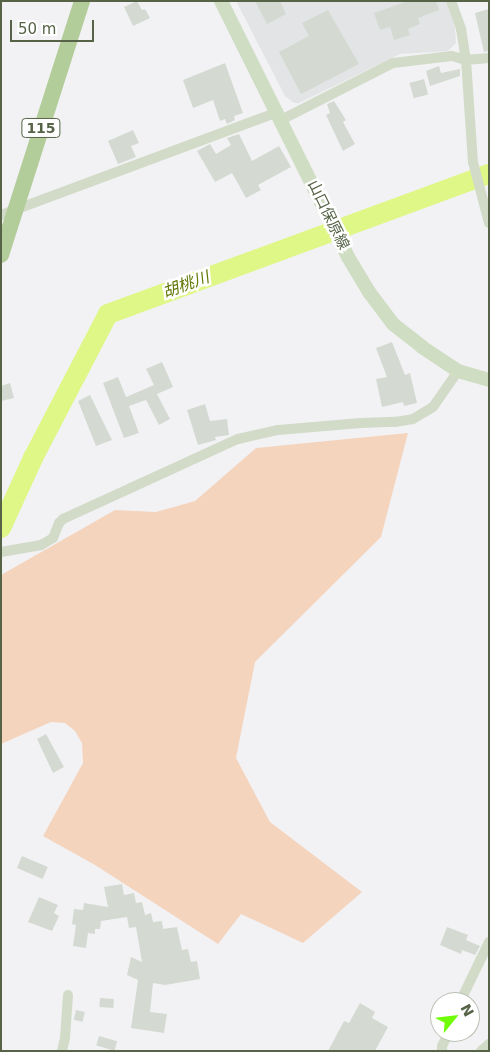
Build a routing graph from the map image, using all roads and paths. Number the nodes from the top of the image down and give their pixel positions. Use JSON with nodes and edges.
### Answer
{"nodes":[{"id":1,"x":82,"y":1,"type":"edge"},
{"id":2,"x":221,"y":1,"type":"edge"},
{"id":3,"x":451,"y":1,"type":"edge"},
{"id":4,"x":489,"y":58,"type":"edge"},
{"id":5,"x":466,"y":60,"type":"junction"},
{"id":6,"x":280,"y":116,"type":"junction"},
{"id":7,"x":8,"y":212,"type":"edge"},
{"id":8,"x":489,"y":223,"type":"edge"},
{"id":9,"x":1,"y":255,"type":"edge"},
{"id":10,"x":458,"y":371,"type":"junction"},
{"id":11,"x":489,"y":380,"type":"edge"},
{"id":12,"x":1,"y":552,"type":"edge"},
{"id":13,"x":489,"y":942,"type":"edge"},
{"id":14,"x":465,"y":992,"type":"edge"},
{"id":15,"x":68,"y":995,"type":"dead end"},
{"id":16,"x":489,"y":1044,"type":"edge"},
{"id":17,"x":62,"y":1051,"type":"edge"},
{"id":18,"x":481,"y":1051,"type":"edge"}],
"edges":[{"from":1,"to":7,"type":"highway","number":"115"},
{"from":2,"to":6,"type":"main road","name":"山口保原線"},
{"from":3,"to":5,"type":"street"},
{"from":4,"to":5,"type":"street"},
{"from":5,"to":6,"type":"street"},
{"from":5,"to":8,"type":"street"},
{"from":6,"to":7,"type":"street"},
{"from":6,"to":10,"type":"main road","name":"山口保原線"},
{"from":7,"to":9,"type":"highway","number":"115"},
{"from":10,"to":11,"type":"main road","name":"山口保原線"},
{"from":10,"to":12,"type":"street"},
{"from":13,"to":14,"type":"street"},
{"from":15,"to":17,"type":"street"},
{"from":16,"to":18,"type":"street"}]}
